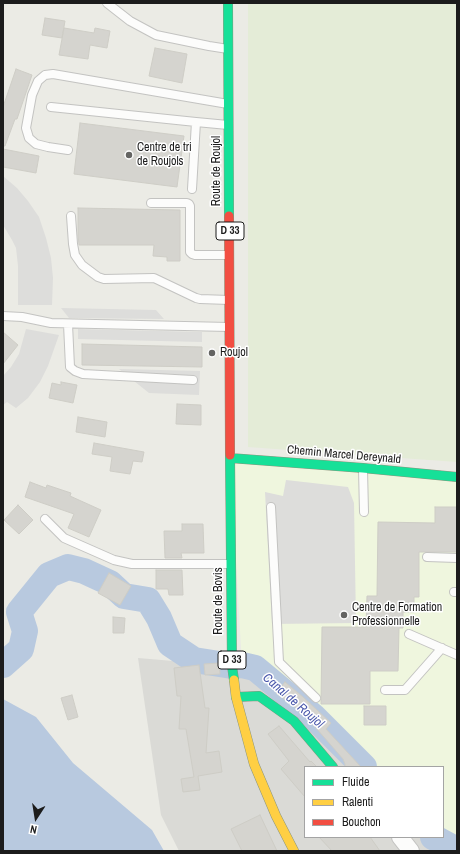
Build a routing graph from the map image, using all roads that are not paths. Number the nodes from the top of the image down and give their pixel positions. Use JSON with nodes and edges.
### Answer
{"nodes":[{"id":1,"x":107,"y":3,"type":"edge"},
{"id":2,"x":228,"y":3,"type":"edge"},
{"id":3,"x":229,"y":50,"type":"junction"},
{"id":4,"x":229,"y":104,"type":"junction"},
{"id":5,"x":51,"y":106,"type":"dead end"},
{"id":6,"x":196,"y":122,"type":"junction"},
{"id":7,"x":229,"y":125,"type":"junction"},
{"id":8,"x":68,"y":150,"type":"dead end"},
{"id":9,"x":192,"y":189,"type":"dead end"},
{"id":10,"x":150,"y":203,"type":"dead end"},
{"id":11,"x":71,"y":216,"type":"dead end"},
{"id":12,"x":230,"y":254,"type":"junction"},
{"id":13,"x":230,"y":300,"type":"junction"},
{"id":14,"x":3,"y":316,"type":"edge"},
{"id":15,"x":68,"y":324,"type":"junction"},
{"id":16,"x":230,"y":327,"type":"junction"},
{"id":17,"x":193,"y":380,"type":"dead end"},
{"id":18,"x":230,"y":458,"type":"junction"},
{"id":19,"x":363,"y":468,"type":"junction"},
{"id":20,"x":457,"y":477,"type":"edge"},
{"id":21,"x":271,"y":507,"type":"dead end"},
{"id":22,"x":364,"y":512,"type":"dead end"},
{"id":23,"x":45,"y":519,"type":"dead end"},
{"id":24,"x":427,"y":557,"type":"dead end"},
{"id":25,"x":457,"y":558,"type":"edge"},
{"id":26,"x":231,"y":564,"type":"junction"},
{"id":27,"x":409,"y":634,"type":"dead end"},
{"id":28,"x":442,"y":648,"type":"junction"},
{"id":29,"x":457,"y":655,"type":"edge"},
{"id":30,"x":385,"y":690,"type":"dead end"},
{"id":31,"x":236,"y":697,"type":"junction"},
{"id":32,"x":316,"y":698,"type":"dead end"},
{"id":33,"x":332,"y":766,"type":"edge"},
{"id":34,"x":401,"y":838,"type":"edge"},
{"id":35,"x":294,"y":851,"type":"edge"},
{"id":36,"x":411,"y":851,"type":"edge"}],
"edges":[{"from":1,"to":3,"type":"lane"},
{"from":2,"to":3,"type":"main road","name":"Route de Roujol","number":"D 33"},
{"from":3,"to":4,"type":"main road","name":"Route de Roujol","number":"D 33"},
{"from":4,"to":7,"type":"main road","name":"Route de Roujol","number":"D 33"},
{"from":4,"to":8,"type":"lane"},
{"from":5,"to":6,"type":"lane"},
{"from":6,"to":7,"type":"lane"},
{"from":6,"to":9,"type":"lane"},
{"from":7,"to":12,"type":"main road","name":"Route de Roujol","number":"D 33"},
{"from":10,"to":12,"type":"lane"},
{"from":11,"to":13,"type":"lane"},
{"from":12,"to":13,"type":"main road","name":"Route de Roujol","number":"D 33"},
{"from":13,"to":16,"type":"main road","name":"Route de Roujol","number":"D 33"},
{"from":14,"to":15,"type":"lane"},
{"from":15,"to":16,"type":"lane"},
{"from":15,"to":17,"type":"lane"},
{"from":16,"to":18,"type":"main road","name":"Route de Roujol","number":"D 33"},
{"from":18,"to":19,"type":"main road","name":"Chemin Marcel Dereynald"},
{"from":18,"to":26,"type":"main road","name":"Route de Bovis","number":"D 33"},
{"from":19,"to":20,"type":"main road","name":"Chemin Marcel Dereynald"},
{"from":19,"to":22,"type":"lane"},
{"from":21,"to":32,"type":"lane"},
{"from":23,"to":26,"type":"lane"},
{"from":24,"to":25,"type":"lane"},
{"from":26,"to":31,"type":"main road","name":"Route de Bovis","number":"D 33"},
{"from":27,"to":28,"type":"lane"},
{"from":28,"to":29,"type":"lane"},
{"from":28,"to":30,"type":"lane"},
{"from":31,"to":33,"type":"main road"},
{"from":31,"to":35,"type":"main road","name":"Route de Bovis","number":"D 33"},
{"from":34,"to":36,"type":"street"}]}
